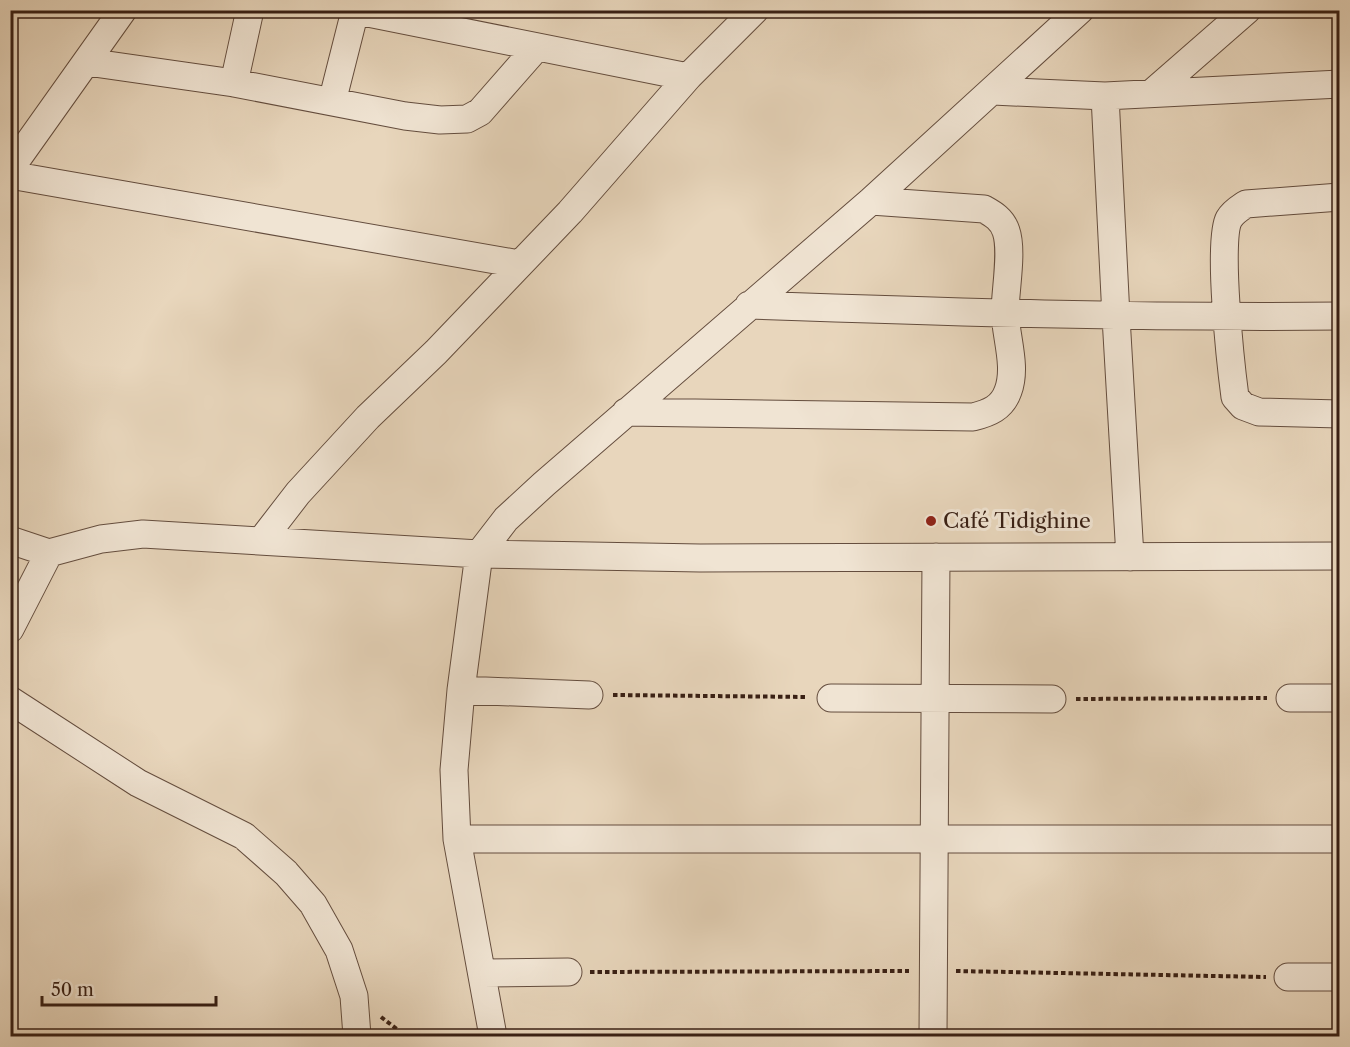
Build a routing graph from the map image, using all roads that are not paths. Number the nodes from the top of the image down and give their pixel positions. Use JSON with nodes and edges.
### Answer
{"nodes":[{"id":1,"x":123,"y":10,"type":"edge"},
{"id":2,"x":250,"y":10,"type":"edge"},
{"id":3,"x":755,"y":10,"type":"edge"},
{"id":4,"x":1080,"y":10,"type":"edge"},
{"id":5,"x":1247,"y":10,"type":"edge"},
{"id":6,"x":354,"y":11,"type":"edge"},
{"id":7,"x":537,"y":47,"type":"junction"},
{"id":8,"x":87,"y":62,"type":"junction"},
{"id":9,"x":688,"y":77,"type":"junction"},
{"id":10,"x":234,"y":83,"type":"junction"},
{"id":11,"x":1340,"y":84,"type":"edge"},
{"id":12,"x":993,"y":91,"type":"junction"},
{"id":13,"x":1152,"y":93,"type":"junction"},
{"id":14,"x":1105,"y":96,"type":"junction"},
{"id":15,"x":332,"y":102,"type":"junction"},
{"id":16,"x":10,"y":169,"type":"edge"},
{"id":17,"x":10,"y":175,"type":"edge"},
{"id":18,"x":1340,"y":197,"type":"edge"},
{"id":19,"x":871,"y":201,"type":"junction"},
{"id":20,"x":519,"y":264,"type":"junction"},
{"id":21,"x":749,"y":305,"type":"junction"},
{"id":22,"x":1005,"y":315,"type":"junction"},
{"id":23,"x":1116,"y":316,"type":"junction"},
{"id":24,"x":1340,"y":316,"type":"edge"},
{"id":25,"x":1228,"y":317,"type":"junction"},
{"id":26,"x":626,"y":412,"type":"junction"},
{"id":27,"x":1340,"y":414,"type":"edge"},
{"id":28,"x":10,"y":540,"type":"edge"},
{"id":29,"x":261,"y":541,"type":"junction"},
{"id":30,"x":49,"y":553,"type":"junction"},
{"id":31,"x":480,"y":554,"type":"junction"},
{"id":32,"x":1340,"y":556,"type":"edge"},
{"id":33,"x":936,"y":557,"type":"junction"},
{"id":34,"x":1130,"y":557,"type":"junction"},
{"id":35,"x":10,"y":629,"type":"edge"},
{"id":36,"x":461,"y":690,"type":"junction"},
{"id":37,"x":589,"y":695,"type":"road end"},
{"id":38,"x":831,"y":698,"type":"road end"},
{"id":39,"x":936,"y":698,"type":"junction"},
{"id":40,"x":1290,"y":698,"type":"road end"},
{"id":41,"x":1340,"y":698,"type":"edge"},
{"id":42,"x":1052,"y":699,"type":"road end"},
{"id":43,"x":10,"y":700,"type":"edge"},
{"id":44,"x":935,"y":837,"type":"junction"},
{"id":45,"x":457,"y":839,"type":"junction"},
{"id":46,"x":1340,"y":839,"type":"edge"},
{"id":47,"x":568,"y":972,"type":"dead end"},
{"id":48,"x":483,"y":973,"type":"junction"},
{"id":49,"x":1288,"y":977,"type":"dead end"},
{"id":50,"x":1340,"y":977,"type":"edge"},
{"id":51,"x":357,"y":1036,"type":"edge"},
{"id":52,"x":493,"y":1036,"type":"edge"},
{"id":53,"x":933,"y":1036,"type":"edge"}],
"edges":[{"from":1,"to":8,"type":"street"},
{"from":2,"to":10,"type":"street"},
{"from":3,"to":9,"type":"street"},
{"from":4,"to":12,"type":"street"},
{"from":5,"to":13,"type":"street"},
{"from":6,"to":7,"type":"street"},
{"from":6,"to":15,"type":"street"},
{"from":7,"to":9,"type":"street"},
{"from":7,"to":15,"type":"street"},
{"from":8,"to":10,"type":"street"},
{"from":8,"to":16,"type":"street"},
{"from":9,"to":20,"type":"street"},
{"from":10,"to":15,"type":"street"},
{"from":11,"to":13,"type":"street"},
{"from":12,"to":14,"type":"street"},
{"from":12,"to":19,"type":"street"},
{"from":13,"to":14,"type":"street"},
{"from":14,"to":23,"type":"street"},
{"from":17,"to":20,"type":"street"},
{"from":18,"to":25,"type":"street"},
{"from":19,"to":21,"type":"street"},
{"from":19,"to":22,"type":"street"},
{"from":20,"to":29,"type":"street"},
{"from":21,"to":22,"type":"street"},
{"from":21,"to":26,"type":"street"},
{"from":22,"to":23,"type":"street"},
{"from":22,"to":26,"type":"street"},
{"from":23,"to":25,"type":"street"},
{"from":23,"to":34,"type":"street"},
{"from":24,"to":25,"type":"street"},
{"from":25,"to":27,"type":"street"},
{"from":26,"to":31,"type":"street"},
{"from":28,"to":30,"type":"street"},
{"from":29,"to":30,"type":"street"},
{"from":29,"to":31,"type":"street"},
{"from":30,"to":35,"type":"street"},
{"from":31,"to":33,"type":"street"},
{"from":31,"to":36,"type":"street"},
{"from":32,"to":34,"type":"street"},
{"from":33,"to":34,"type":"street"},
{"from":33,"to":39,"type":"street"},
{"from":36,"to":37,"type":"street"},
{"from":36,"to":45,"type":"street"},
{"from":38,"to":39,"type":"street"},
{"from":39,"to":42,"type":"street"},
{"from":39,"to":44,"type":"street"},
{"from":40,"to":41,"type":"street"},
{"from":43,"to":51,"type":"street"},
{"from":44,"to":45,"type":"street"},
{"from":44,"to":46,"type":"street"},
{"from":44,"to":53,"type":"street"},
{"from":45,"to":48,"type":"street"},
{"from":47,"to":48,"type":"street"},
{"from":48,"to":52,"type":"street"},
{"from":49,"to":50,"type":"street"}]}
